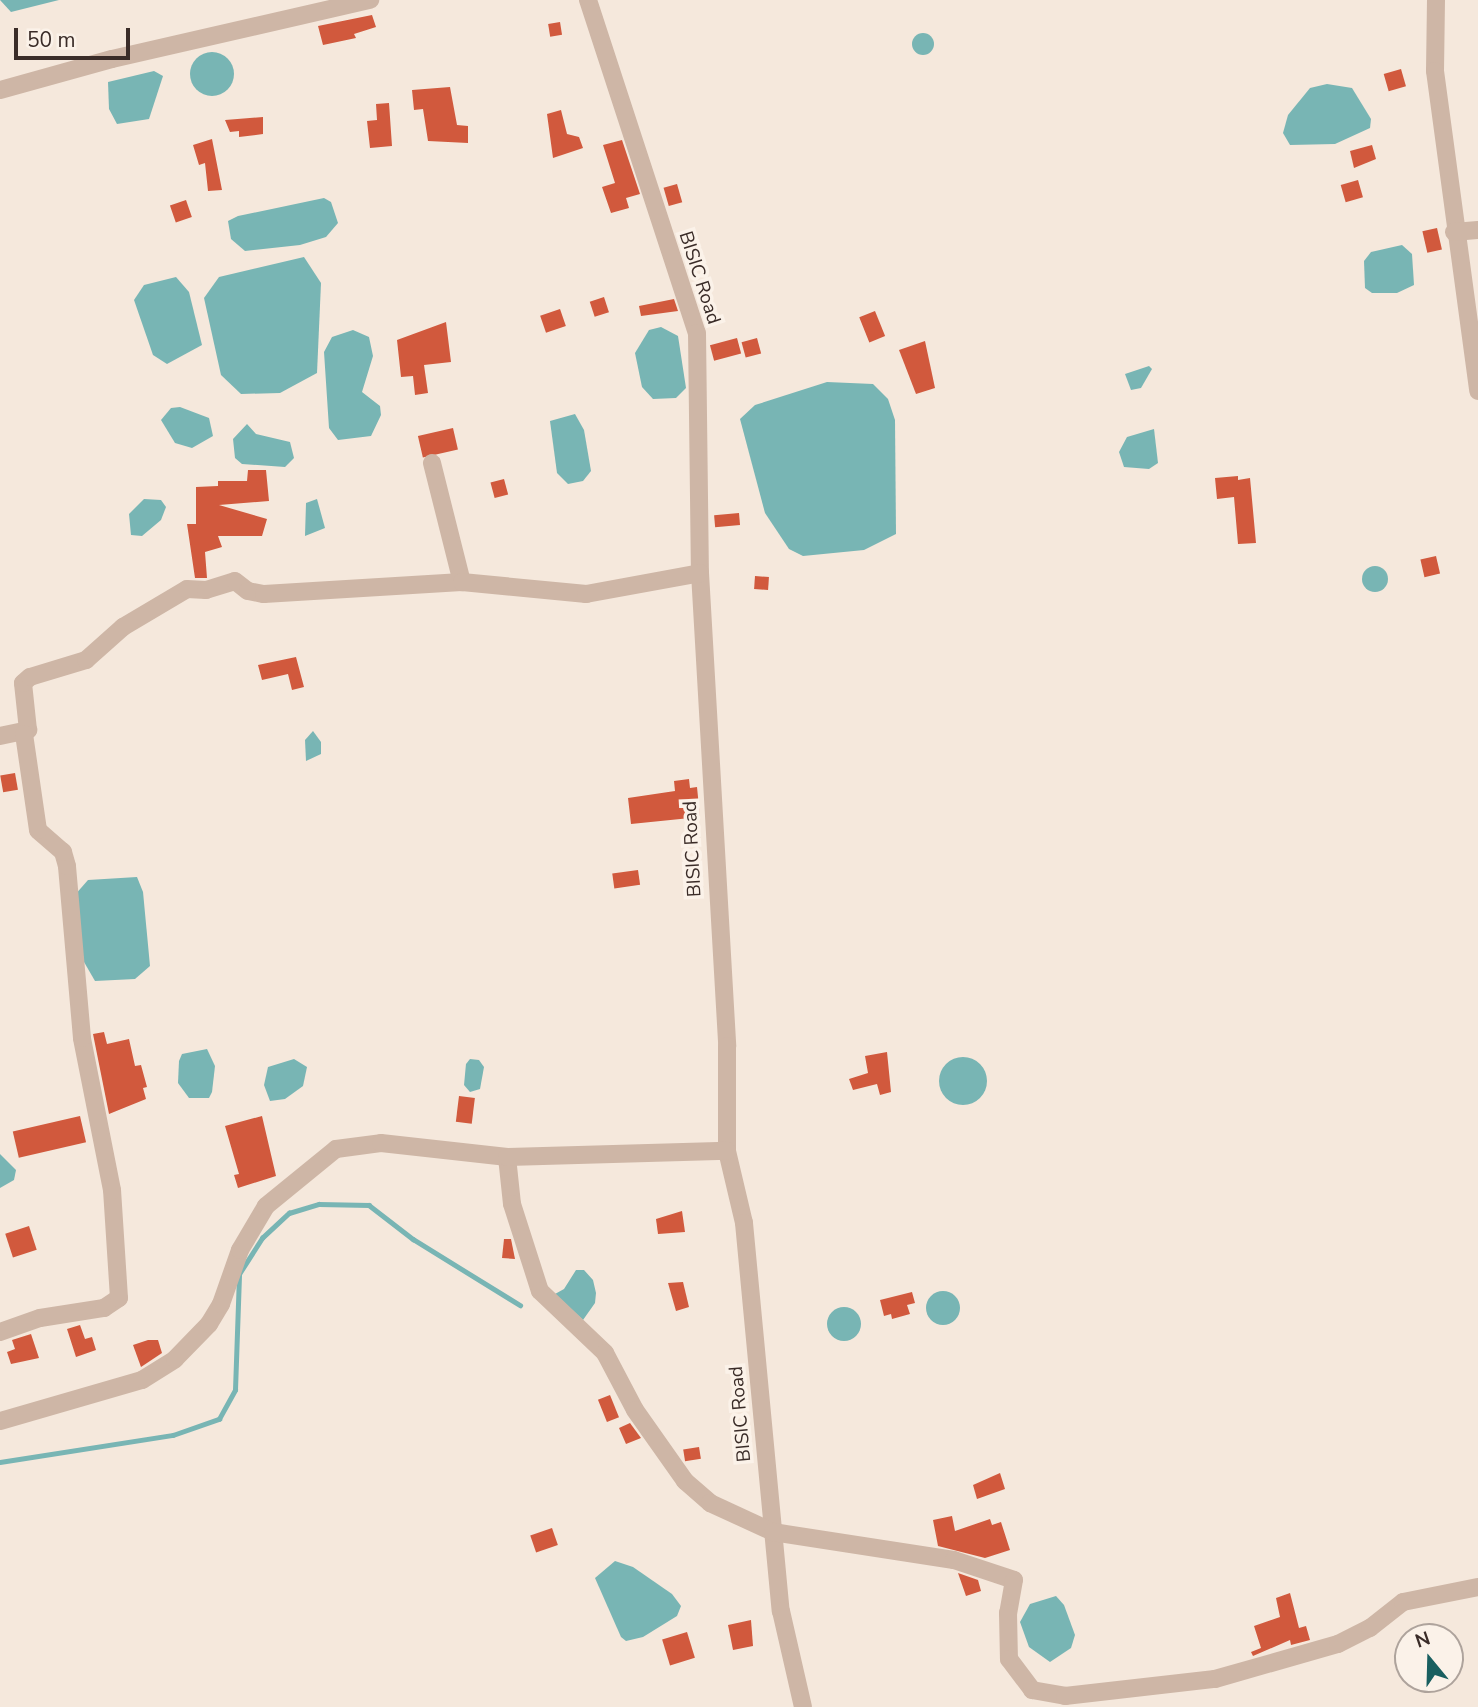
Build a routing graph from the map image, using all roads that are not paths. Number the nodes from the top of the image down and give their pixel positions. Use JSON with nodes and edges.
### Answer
{"nodes":[{"id":1,"x":370,"y":0,"type":"edge"},
{"id":2,"x":588,"y":0,"type":"edge"},
{"id":3,"x":1436,"y":0,"type":"edge"},
{"id":4,"x":0,"y":90,"type":"edge"},
{"id":5,"x":1478,"y":230,"type":"edge"},
{"id":6,"x":1454,"y":232,"type":"junction"},
{"id":7,"x":1478,"y":391,"type":"edge"},
{"id":8,"x":432,"y":463,"type":"dead end"},
{"id":9,"x":699,"y":573,"type":"junction"},
{"id":10,"x":462,"y":582,"type":"junction"},
{"id":11,"x":24,"y":734,"type":"junction"},
{"id":12,"x":0,"y":736,"type":"edge"},
{"id":13,"x":727,"y":1151,"type":"junction"},
{"id":14,"x":507,"y":1157,"type":"junction"},
{"id":15,"x":0,"y":1332,"type":"edge"},
{"id":16,"x":0,"y":1421,"type":"edge"},
{"id":17,"x":773,"y":1532,"type":"junction"},
{"id":18,"x":1478,"y":1587,"type":"edge"},
{"id":19,"x":803,"y":1707,"type":"edge"}],
"edges":[{"from":1,"to":4,"type":"street"},
{"from":2,"to":9,"type":"street","name":"BISIC Road"},
{"from":3,"to":6,"type":"street"},
{"from":5,"to":6,"type":"street"},
{"from":6,"to":7,"type":"street"},
{"from":8,"to":10,"type":"street"},
{"from":9,"to":10,"type":"street"},
{"from":9,"to":13,"type":"street","name":"BISIC Road"},
{"from":10,"to":11,"type":"street"},
{"from":11,"to":12,"type":"street"},
{"from":11,"to":15,"type":"street"},
{"from":13,"to":14,"type":"street"},
{"from":13,"to":17,"type":"street","name":"BISIC Road"},
{"from":14,"to":16,"type":"street"},
{"from":14,"to":17,"type":"street"},
{"from":17,"to":18,"type":"street"},
{"from":17,"to":19,"type":"street","name":"BISIC Road"}]}
